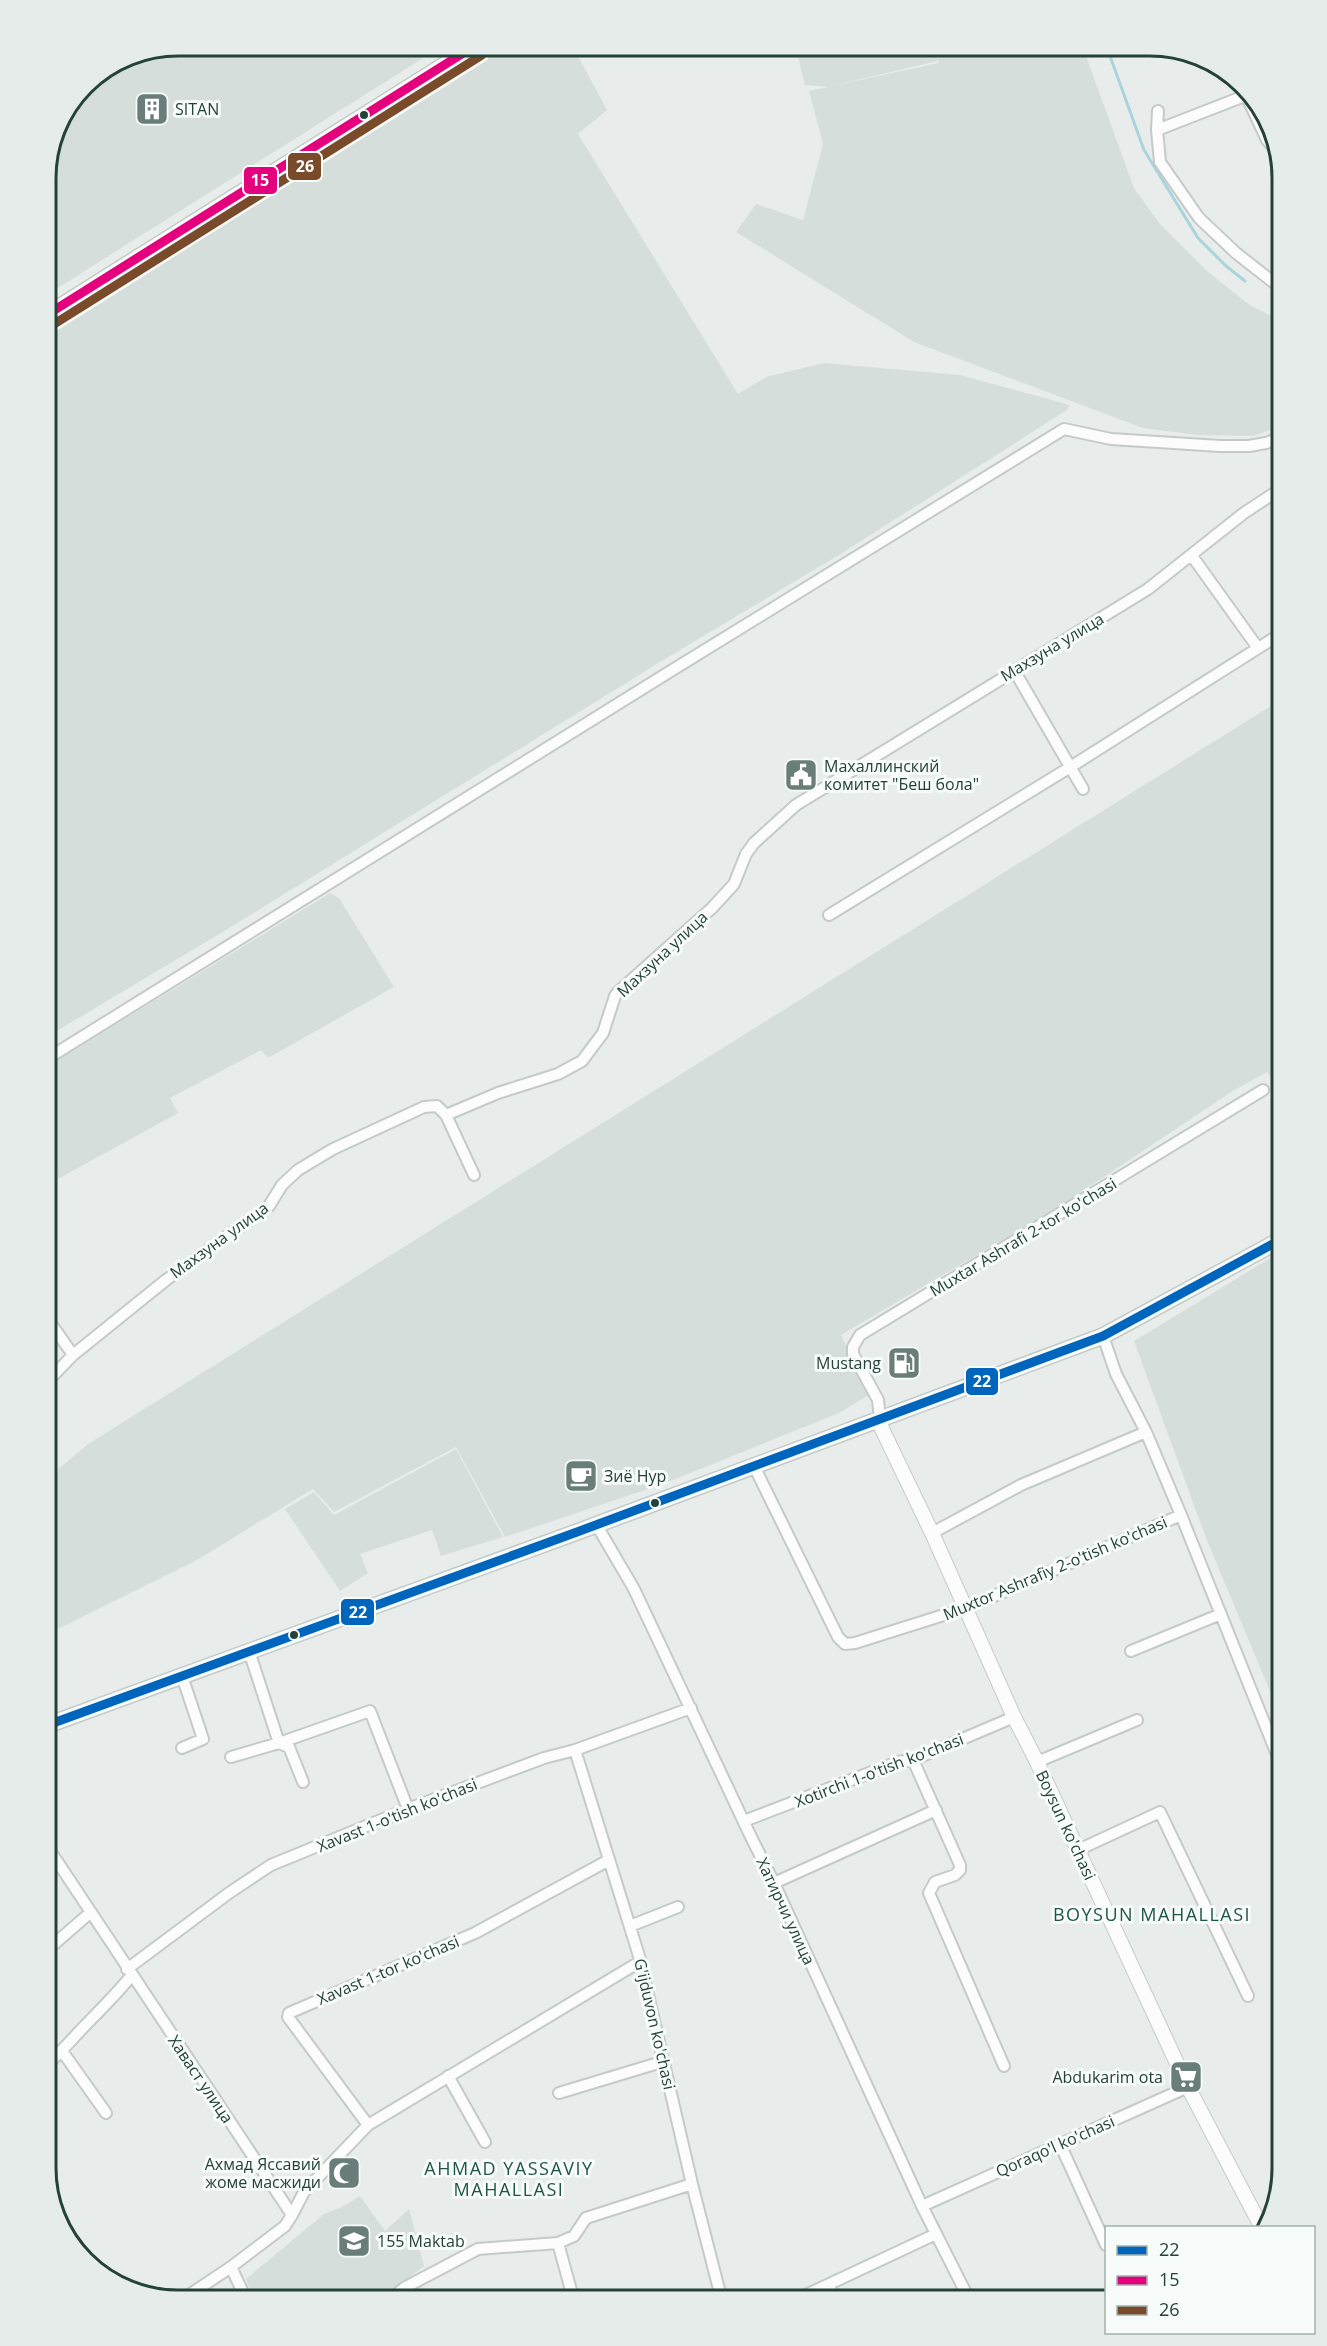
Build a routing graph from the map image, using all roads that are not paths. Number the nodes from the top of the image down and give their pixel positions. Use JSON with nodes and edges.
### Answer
{"nodes":[{"id":1,"x":443,"y":56,"type":"edge"},
{"id":2,"x":459,"y":56,"type":"edge"},
{"id":3,"x":1240,"y":96,"type":"edge"},
{"id":4,"x":1158,"y":111,"type":"dead end"},
{"id":5,"x":1156,"y":130,"type":"junction"},
{"id":6,"x":1271,"y":278,"type":"edge"},
{"id":7,"x":56,"y":299,"type":"edge"},
{"id":8,"x":56,"y":309,"type":"edge"},
{"id":9,"x":1271,"y":441,"type":"edge"},
{"id":10,"x":1271,"y":495,"type":"edge"},
{"id":11,"x":1192,"y":556,"type":"junction"},
{"id":12,"x":1271,"y":640,"type":"edge"},
{"id":13,"x":1258,"y":648,"type":"junction"},
{"id":14,"x":1014,"y":670,"type":"junction"},
{"id":15,"x":1072,"y":766,"type":"junction"},
{"id":16,"x":1083,"y":789,"type":"dead end"},
{"id":17,"x":829,"y":915,"type":"dead end"},
{"id":18,"x":56,"y":1053,"type":"edge"},
{"id":19,"x":1263,"y":1090,"type":"dead end"},
{"id":20,"x":446,"y":1115,"type":"junction"},
{"id":21,"x":474,"y":1175,"type":"dead end"},
{"id":22,"x":1271,"y":1245,"type":"edge"},
{"id":23,"x":56,"y":1330,"type":"edge"},
{"id":24,"x":1103,"y":1336,"type":"junction"},
{"id":25,"x":73,"y":1354,"type":"junction"},
{"id":26,"x":56,"y":1372,"type":"edge"},
{"id":27,"x":880,"y":1419,"type":"junction"},
{"id":28,"x":1146,"y":1432,"type":"junction"},
{"id":29,"x":754,"y":1466,"type":"junction"},
{"id":30,"x":1181,"y":1515,"type":"junction"},
{"id":31,"x":596,"y":1524,"type":"junction"},
{"id":32,"x":932,"y":1533,"type":"junction"},
{"id":33,"x":966,"y":1608,"type":"junction"},
{"id":34,"x":1221,"y":1614,"type":"junction"},
{"id":35,"x":249,"y":1651,"type":"junction"},
{"id":36,"x":1131,"y":1651,"type":"dead end"},
{"id":37,"x":182,"y":1676,"type":"junction"},
{"id":38,"x":691,"y":1708,"type":"junction"},
{"id":39,"x":1014,"y":1717,"type":"junction"},
{"id":40,"x":1137,"y":1720,"type":"dead end"},
{"id":41,"x":56,"y":1722,"type":"edge"},
{"id":42,"x":1271,"y":1739,"type":"edge"},
{"id":43,"x":279,"y":1743,"type":"junction"},
{"id":44,"x":182,"y":1748,"type":"dead end"},
{"id":45,"x":575,"y":1750,"type":"junction"},
{"id":46,"x":231,"y":1756,"type":"dead end"},
{"id":47,"x":913,"y":1760,"type":"junction"},
{"id":48,"x":1037,"y":1762,"type":"junction"},
{"id":49,"x":303,"y":1782,"type":"dead end"},
{"id":50,"x":408,"y":1809,"type":"junction"},
{"id":51,"x":936,"y":1810,"type":"junction"},
{"id":52,"x":744,"y":1821,"type":"junction"},
{"id":53,"x":1078,"y":1850,"type":"junction"},
{"id":54,"x":56,"y":1860,"type":"edge"},
{"id":55,"x":609,"y":1860,"type":"junction"},
{"id":56,"x":774,"y":1883,"type":"junction"},
{"id":57,"x":678,"y":1907,"type":"dead end"},
{"id":58,"x":91,"y":1912,"type":"junction"},
{"id":59,"x":630,"y":1926,"type":"junction"},
{"id":60,"x":56,"y":1942,"type":"edge"},
{"id":61,"x":641,"y":1961,"type":"junction"},
{"id":62,"x":130,"y":1972,"type":"junction"},
{"id":63,"x":1248,"y":1996,"type":"dead end"},
{"id":64,"x":63,"y":2051,"type":"junction"},
{"id":65,"x":56,"y":2057,"type":"edge"},
{"id":66,"x":665,"y":2061,"type":"junction"},
{"id":67,"x":1004,"y":2066,"type":"dead end"},
{"id":68,"x":448,"y":2076,"type":"junction"},
{"id":69,"x":1188,"y":2087,"type":"junction"},
{"id":70,"x":559,"y":2093,"type":"dead end"},
{"id":71,"x":106,"y":2113,"type":"dead end"},
{"id":72,"x":368,"y":2125,"type":"junction"},
{"id":73,"x":485,"y":2142,"type":"dead end"},
{"id":74,"x":1060,"y":2144,"type":"junction"},
{"id":75,"x":692,"y":2184,"type":"junction"},
{"id":76,"x":922,"y":2206,"type":"junction"},
{"id":77,"x":292,"y":2215,"type":"junction"},
{"id":78,"x":1259,"y":2223,"type":"edge"},
{"id":79,"x":936,"y":2234,"type":"junction"},
{"id":80,"x":1105,"y":2241,"type":"edge"},
{"id":81,"x":558,"y":2243,"type":"junction"},
{"id":82,"x":231,"y":2267,"type":"junction"},
{"id":83,"x":829,"y":2284,"type":"junction"},
{"id":84,"x":196,"y":2290,"type":"edge"},
{"id":85,"x":242,"y":2290,"type":"edge"},
{"id":86,"x":402,"y":2290,"type":"edge"},
{"id":87,"x":571,"y":2290,"type":"edge"},
{"id":88,"x":719,"y":2290,"type":"edge"},
{"id":89,"x":816,"y":2290,"type":"edge"},
{"id":90,"x":831,"y":2290,"type":"edge"},
{"id":91,"x":964,"y":2290,"type":"edge"}],
"edges":[{"from":1,"to":7,"type":"main road"},
{"from":2,"to":8,"type":"main road"},
{"from":3,"to":5,"type":"street"},
{"from":4,"to":5,"type":"street"},
{"from":5,"to":6,"type":"street"},
{"from":9,"to":18,"type":"street"},
{"from":10,"to":11,"type":"street","name":"Махзуна улица"},
{"from":11,"to":13,"type":"street"},
{"from":11,"to":14,"type":"street","name":"Махзуна улица"},
{"from":12,"to":13,"type":"street"},
{"from":13,"to":15,"type":"street"},
{"from":14,"to":15,"type":"street"},
{"from":14,"to":20,"type":"street","name":"Махзуна улица"},
{"from":15,"to":16,"type":"street"},
{"from":15,"to":17,"type":"street"},
{"from":19,"to":27,"type":"street","name":"Muxtar Ashrafi 2-tor ko'chasi"},
{"from":20,"to":21,"type":"street"},
{"from":20,"to":25,"type":"street","name":"Махзуна улица"},
{"from":22,"to":24,"type":"main road"},
{"from":23,"to":25,"type":"street"},
{"from":24,"to":27,"type":"main road"},
{"from":24,"to":28,"type":"street"},
{"from":25,"to":26,"type":"street","name":"Махзуна улица"},
{"from":27,"to":29,"type":"main road"},
{"from":27,"to":32,"type":"street","name":"Boysun ko'chasi"},
{"from":28,"to":30,"type":"street"},
{"from":28,"to":32,"type":"street"},
{"from":29,"to":31,"type":"main road"},
{"from":29,"to":33,"type":"street","name":"Muxtor Ashrafiy 2-o'tish ko'chasi"},
{"from":30,"to":33,"type":"street","name":"Muxtor Ashrafiy 2-o'tish ko'chasi"},
{"from":30,"to":34,"type":"street"},
{"from":31,"to":35,"type":"main road"},
{"from":31,"to":38,"type":"street","name":"Хатирчи улица"},
{"from":32,"to":33,"type":"street","name":"Boysun ko'chasi"},
{"from":33,"to":39,"type":"street","name":"Boysun ko'chasi"},
{"from":34,"to":36,"type":"street"},
{"from":34,"to":42,"type":"street"},
{"from":35,"to":37,"type":"main road"},
{"from":35,"to":43,"type":"street"},
{"from":37,"to":41,"type":"main road"},
{"from":37,"to":44,"type":"street"},
{"from":38,"to":45,"type":"street","name":"Xavast 1-o'tish ko'chasi"},
{"from":38,"to":52,"type":"street","name":"Хатирчи улица"},
{"from":39,"to":47,"type":"street","name":"Xotirchi 1-o'tish ko'chasi"},
{"from":39,"to":48,"type":"street","name":"Boysun ko'chasi"},
{"from":40,"to":48,"type":"street"},
{"from":43,"to":46,"type":"street"},
{"from":43,"to":49,"type":"street"},
{"from":43,"to":50,"type":"street"},
{"from":45,"to":50,"type":"street","name":"Xavast 1-o'tish ko'chasi"},
{"from":45,"to":55,"type":"street","name":"G'ijduvon ko'chasi"},
{"from":47,"to":51,"type":"street"},
{"from":47,"to":52,"type":"street","name":"Xotirchi 1-o'tish ko'chasi"},
{"from":48,"to":53,"type":"street","name":"Boysun ko'chasi"},
{"from":50,"to":62,"type":"street","name":"Xavast 1-o'tish ko'chasi"},
{"from":51,"to":56,"type":"street"},
{"from":51,"to":67,"type":"street"},
{"from":52,"to":56,"type":"street","name":"Хатирчи улица"},
{"from":53,"to":63,"type":"street"},
{"from":53,"to":69,"type":"street","name":"Boysun ko'chasi"},
{"from":54,"to":58,"type":"street","name":"Хаваст улица"},
{"from":55,"to":59,"type":"street","name":"G'ijduvon ko'chasi"},
{"from":55,"to":72,"type":"street","name":"Xavast 1-tor ko'chasi"},
{"from":56,"to":76,"type":"street","name":"Хатирчи улица"},
{"from":57,"to":59,"type":"street"},
{"from":58,"to":60,"type":"street"},
{"from":58,"to":62,"type":"street","name":"Хаваст улица"},
{"from":59,"to":61,"type":"street","name":"G'ijduvon ko'chasi"},
{"from":61,"to":66,"type":"street","name":"G'ijduvon ko'chasi"},
{"from":61,"to":68,"type":"street"},
{"from":62,"to":64,"type":"street","name":"Xavast 1-o'tish ko'chasi"},
{"from":62,"to":77,"type":"street","name":"Хаваст улица"},
{"from":64,"to":65,"type":"street","name":"Xavast 1-o'tish ko'chasi"},
{"from":64,"to":71,"type":"street"},
{"from":66,"to":70,"type":"street"},
{"from":66,"to":75,"type":"street","name":"G'ijduvon ko'chasi"},
{"from":68,"to":72,"type":"street"},
{"from":68,"to":73,"type":"street"},
{"from":69,"to":74,"type":"street","name":"Qoraqo'l ko'chasi"},
{"from":69,"to":78,"type":"street","name":"Boysun ko'chasi"},
{"from":72,"to":77,"type":"street"},
{"from":74,"to":76,"type":"street","name":"Qoraqo'l ko'chasi"},
{"from":74,"to":80,"type":"street"},
{"from":75,"to":81,"type":"street"},
{"from":75,"to":88,"type":"street","name":"G'ijduvon ko'chasi"},
{"from":76,"to":79,"type":"street","name":"Хатирчи улица"},
{"from":77,"to":82,"type":"street"},
{"from":79,"to":83,"type":"street"},
{"from":79,"to":91,"type":"street","name":"Хатирчи улица"},
{"from":81,"to":86,"type":"street"},
{"from":81,"to":87,"type":"street"},
{"from":82,"to":84,"type":"street"},
{"from":82,"to":85,"type":"street"},
{"from":83,"to":89,"type":"street"},
{"from":83,"to":90,"type":"street"}]}
